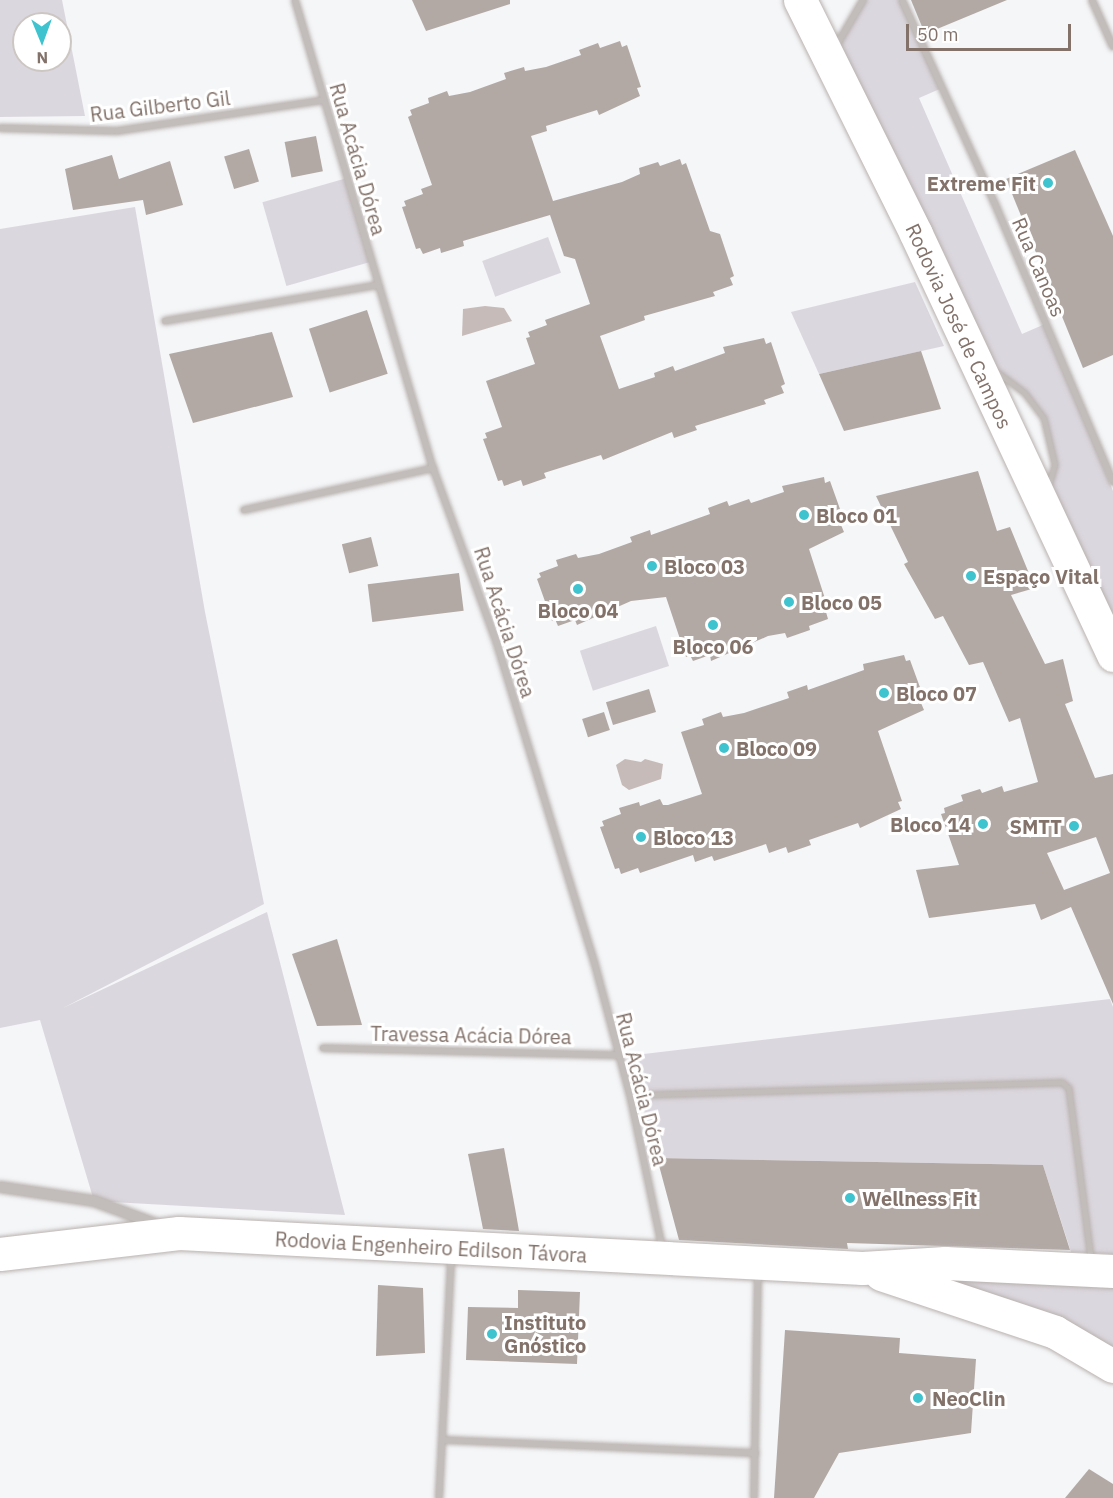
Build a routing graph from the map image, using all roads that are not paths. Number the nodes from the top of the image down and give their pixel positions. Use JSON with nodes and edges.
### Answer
{"nodes":[{"id":1,"x":295,"y":0,"type":"edge"},
{"id":2,"x":800,"y":0,"type":"edge"},
{"id":3,"x":863,"y":0,"type":"edge"},
{"id":4,"x":902,"y":0,"type":"edge"},
{"id":5,"x":1092,"y":0,"type":"edge"},
{"id":6,"x":1113,"y":47,"type":"edge"},
{"id":7,"x":830,"y":59,"type":"junction"},
{"id":8,"x":324,"y":100,"type":"junction"},
{"id":9,"x":0,"y":128,"type":"edge"},
{"id":10,"x":377,"y":285,"type":"junction"},
{"id":11,"x":165,"y":321,"type":"dead end"},
{"id":12,"x":433,"y":468,"type":"junction"},
{"id":13,"x":1113,"y":482,"type":"edge"},
{"id":14,"x":244,"y":510,"type":"dead end"},
{"id":15,"x":1113,"y":655,"type":"edge"},
{"id":16,"x":324,"y":1048,"type":"dead end"},
{"id":17,"x":619,"y":1055,"type":"junction"},
{"id":18,"x":630,"y":1095,"type":"junction"},
{"id":19,"x":0,"y":1186,"type":"edge"},
{"id":20,"x":179,"y":1233,"type":"junction"},
{"id":21,"x":451,"y":1248,"type":"junction"},
{"id":22,"x":0,"y":1254,"type":"edge"},
{"id":23,"x":665,"y":1258,"type":"junction"},
{"id":24,"x":758,"y":1263,"type":"junction"},
{"id":25,"x":862,"y":1268,"type":"junction"},
{"id":26,"x":1102,"y":1271,"type":"edge"},
{"id":27,"x":1113,"y":1366,"type":"edge"},
{"id":28,"x":444,"y":1440,"type":"junction"},
{"id":29,"x":756,"y":1453,"type":"junction"},
{"id":30,"x":439,"y":1498,"type":"edge"},
{"id":31,"x":754,"y":1498,"type":"edge"}],
"edges":[{"from":1,"to":8,"type":"street","name":"Rua Acácia Dórea"},
{"from":2,"to":7,"type":"main road","name":"Rodovia José de Campos"},
{"from":3,"to":7,"type":"street"},
{"from":4,"to":13,"type":"street","name":"Rua Canoas"},
{"from":5,"to":6,"type":"street"},
{"from":7,"to":15,"type":"main road","name":"Rodovia José de Campos"},
{"from":8,"to":9,"type":"street","name":"Rua Gilberto Gil"},
{"from":8,"to":10,"type":"street","name":"Rua Acácia Dórea"},
{"from":10,"to":11,"type":"street"},
{"from":10,"to":12,"type":"street","name":"Rua Acácia Dórea"},
{"from":12,"to":14,"type":"street"},
{"from":12,"to":17,"type":"street","name":"Rua Acácia Dórea"},
{"from":16,"to":17,"type":"street","name":"Travessa Acácia Dórea"},
{"from":17,"to":18,"type":"street","name":"Rua Acácia Dórea"},
{"from":18,"to":23,"type":"street","name":"Rua Acácia Dórea"},
{"from":18,"to":26,"type":"lane"},
{"from":19,"to":20,"type":"street"},
{"from":20,"to":21,"type":"main road","name":"Rodovia Engenheiro Edilson Távora"},
{"from":20,"to":22,"type":"main road","name":"Rodovia Engenheiro Edilson Távora"},
{"from":21,"to":23,"type":"main road","name":"Rodovia Engenheiro Edilson Távora"},
{"from":21,"to":28,"type":"street"},
{"from":23,"to":24,"type":"main road","name":"Rodovia Engenheiro Edilson Távora"},
{"from":24,"to":25,"type":"main road","name":"Rodovia Engenheiro Edilson Távora"},
{"from":24,"to":29,"type":"street"},
{"from":25,"to":26,"type":"main road","name":"Rodovia Engenheiro Edilson Távora"},
{"from":25,"to":27,"type":"main road","name":"Rodovia Engenheiro Edilson Távora"},
{"from":28,"to":29,"type":"street"},
{"from":28,"to":30,"type":"street"},
{"from":29,"to":31,"type":"street"}]}
